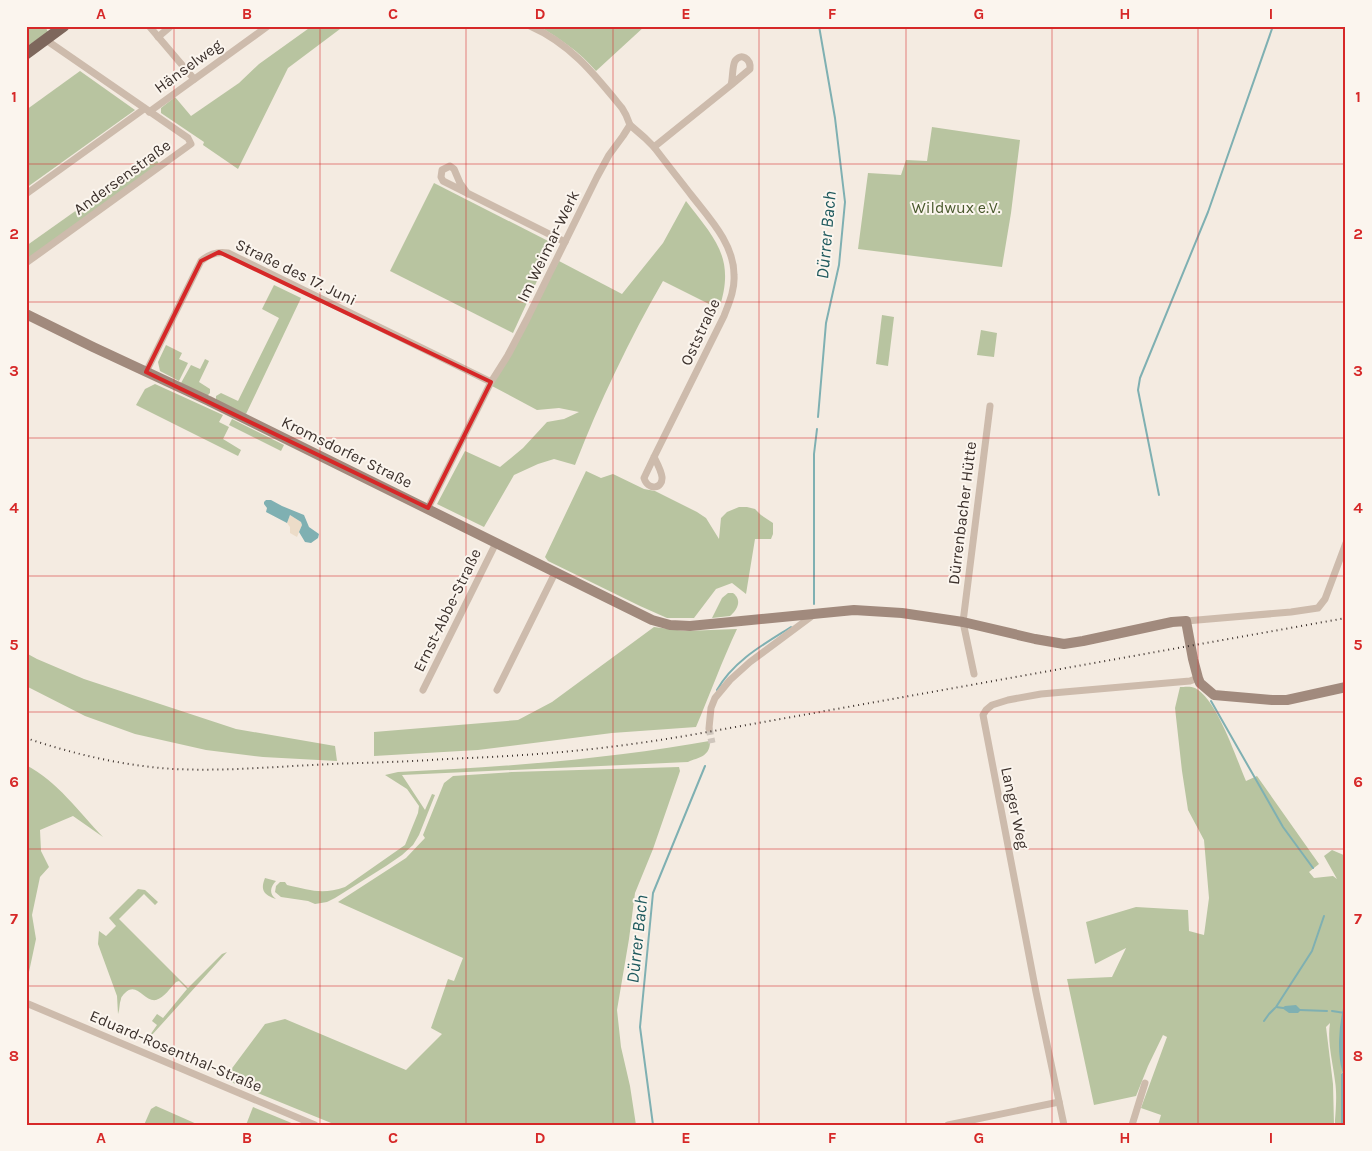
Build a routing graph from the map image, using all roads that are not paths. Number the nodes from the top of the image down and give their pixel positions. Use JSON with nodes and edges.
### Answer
{"nodes":[{"id":1,"x":64,"y":26,"type":"edge"},
{"id":2,"x":149,"y":26,"type":"edge"},
{"id":3,"x":171,"y":26,"type":"edge"},
{"id":4,"x":530,"y":26,"type":"edge"},
{"id":5,"x":264,"y":27,"type":"edge"},
{"id":6,"x":158,"y":37,"type":"junction"},
{"id":7,"x":46,"y":40,"type":"junction"},
{"id":8,"x":26,"y":54,"type":"edge"},
{"id":9,"x":194,"y":79,"type":"junction"},
{"id":10,"x":731,"y":85,"type":"dead end"},
{"id":11,"x":147,"y":110,"type":"junction"},
{"id":12,"x":630,"y":124,"type":"junction"},
{"id":13,"x":654,"y":147,"type":"junction"},
{"id":14,"x":26,"y":194,"type":"edge"},
{"id":15,"x":468,"y":194,"type":"dead end"},
{"id":16,"x":565,"y":242,"type":"junction"},
{"id":17,"x":26,"y":263,"type":"edge"},
{"id":18,"x":26,"y":314,"type":"edge"},
{"id":19,"x":146,"y":372,"type":"junction"},
{"id":20,"x":491,"y":382,"type":"junction"},
{"id":21,"x":990,"y":406,"type":"dead end"},
{"id":22,"x":654,"y":457,"type":"dead end"},
{"id":23,"x":428,"y":508,"type":"junction"},
{"id":24,"x":496,"y":543,"type":"junction"},
{"id":25,"x":1346,"y":543,"type":"edge"},
{"id":26,"x":555,"y":573,"type":"junction"},
{"id":27,"x":814,"y":613,"type":"junction"},
{"id":28,"x":1186,"y":621,"type":"junction"},
{"id":29,"x":964,"y":622,"type":"junction"},
{"id":30,"x":974,"y":674,"type":"dead end"},
{"id":31,"x":1198,"y":678,"type":"junction"},
{"id":32,"x":1345,"y":687,"type":"edge"},
{"id":33,"x":423,"y":690,"type":"dead end"},
{"id":34,"x":497,"y":690,"type":"dead end"},
{"id":35,"x":709,"y":728,"type":"tunnel mouth"},
{"id":36,"x":26,"y":1003,"type":"edge"},
{"id":37,"x":1145,"y":1083,"type":"dead end"},
{"id":38,"x":1059,"y":1102,"type":"junction"},
{"id":39,"x":315,"y":1125,"type":"edge"},
{"id":40,"x":948,"y":1125,"type":"edge"},
{"id":41,"x":1064,"y":1125,"type":"edge"},
{"id":42,"x":1132,"y":1125,"type":"edge"}],
"edges":[{"from":1,"to":7,"type":"main road"},
{"from":2,"to":6,"type":"street"},
{"from":3,"to":6,"type":"street"},
{"from":4,"to":12,"type":"street"},
{"from":5,"to":9,"type":"street","name":"Hänselweg"},
{"from":6,"to":9,"type":"street"},
{"from":7,"to":8,"type":"main road"},
{"from":7,"to":11,"type":"street"},
{"from":9,"to":11,"type":"street","name":"Hänselweg"},
{"from":10,"to":13,"type":"street"},
{"from":11,"to":14,"type":"street","name":"Hänselweg"},
{"from":11,"to":17,"type":"street","name":"Andersenstraße"},
{"from":12,"to":13,"type":"street","name":"Oststraße"},
{"from":12,"to":16,"type":"street","name":"Im Weimar-Werk"},
{"from":13,"to":22,"type":"street","name":"Oststraße"},
{"from":15,"to":16,"type":"street"},
{"from":16,"to":20,"type":"street","name":"Im Weimar-Werk"},
{"from":18,"to":19,"type":"street","name":"Kromsdorfer Straße"},
{"from":19,"to":20,"type":"street","name":"Straße des 17. Juni"},
{"from":19,"to":23,"type":"street","name":"Kromsdorfer Straße"},
{"from":20,"to":23,"type":"street","name":"Im Weimar-Werk"},
{"from":21,"to":29,"type":"street","name":"Dürrenbacher Hütte"},
{"from":23,"to":24,"type":"street","name":"Kromsdorfer Straße"},
{"from":24,"to":26,"type":"street","name":"Kromsdorfer Straße"},
{"from":24,"to":33,"type":"street","name":"Ernst-Abbe-Straße"},
{"from":25,"to":28,"type":"street"},
{"from":26,"to":27,"type":"street","name":"Kromsdorfer Straße"},
{"from":26,"to":34,"type":"street"},
{"from":27,"to":29,"type":"street"},
{"from":27,"to":35,"type":"street"},
{"from":28,"to":29,"type":"street"},
{"from":28,"to":31,"type":"street"},
{"from":29,"to":30,"type":"street","name":"Dürrenbacher Hütte"},
{"from":31,"to":32,"type":"street"},
{"from":31,"to":38,"type":"street","name":"Langer Weg"},
{"from":36,"to":39,"type":"street","name":"Eduard-Rosenthal-Straße"},
{"from":37,"to":42,"type":"street"},
{"from":38,"to":40,"type":"street"},
{"from":38,"to":41,"type":"street","name":"Langer Weg"}]}
